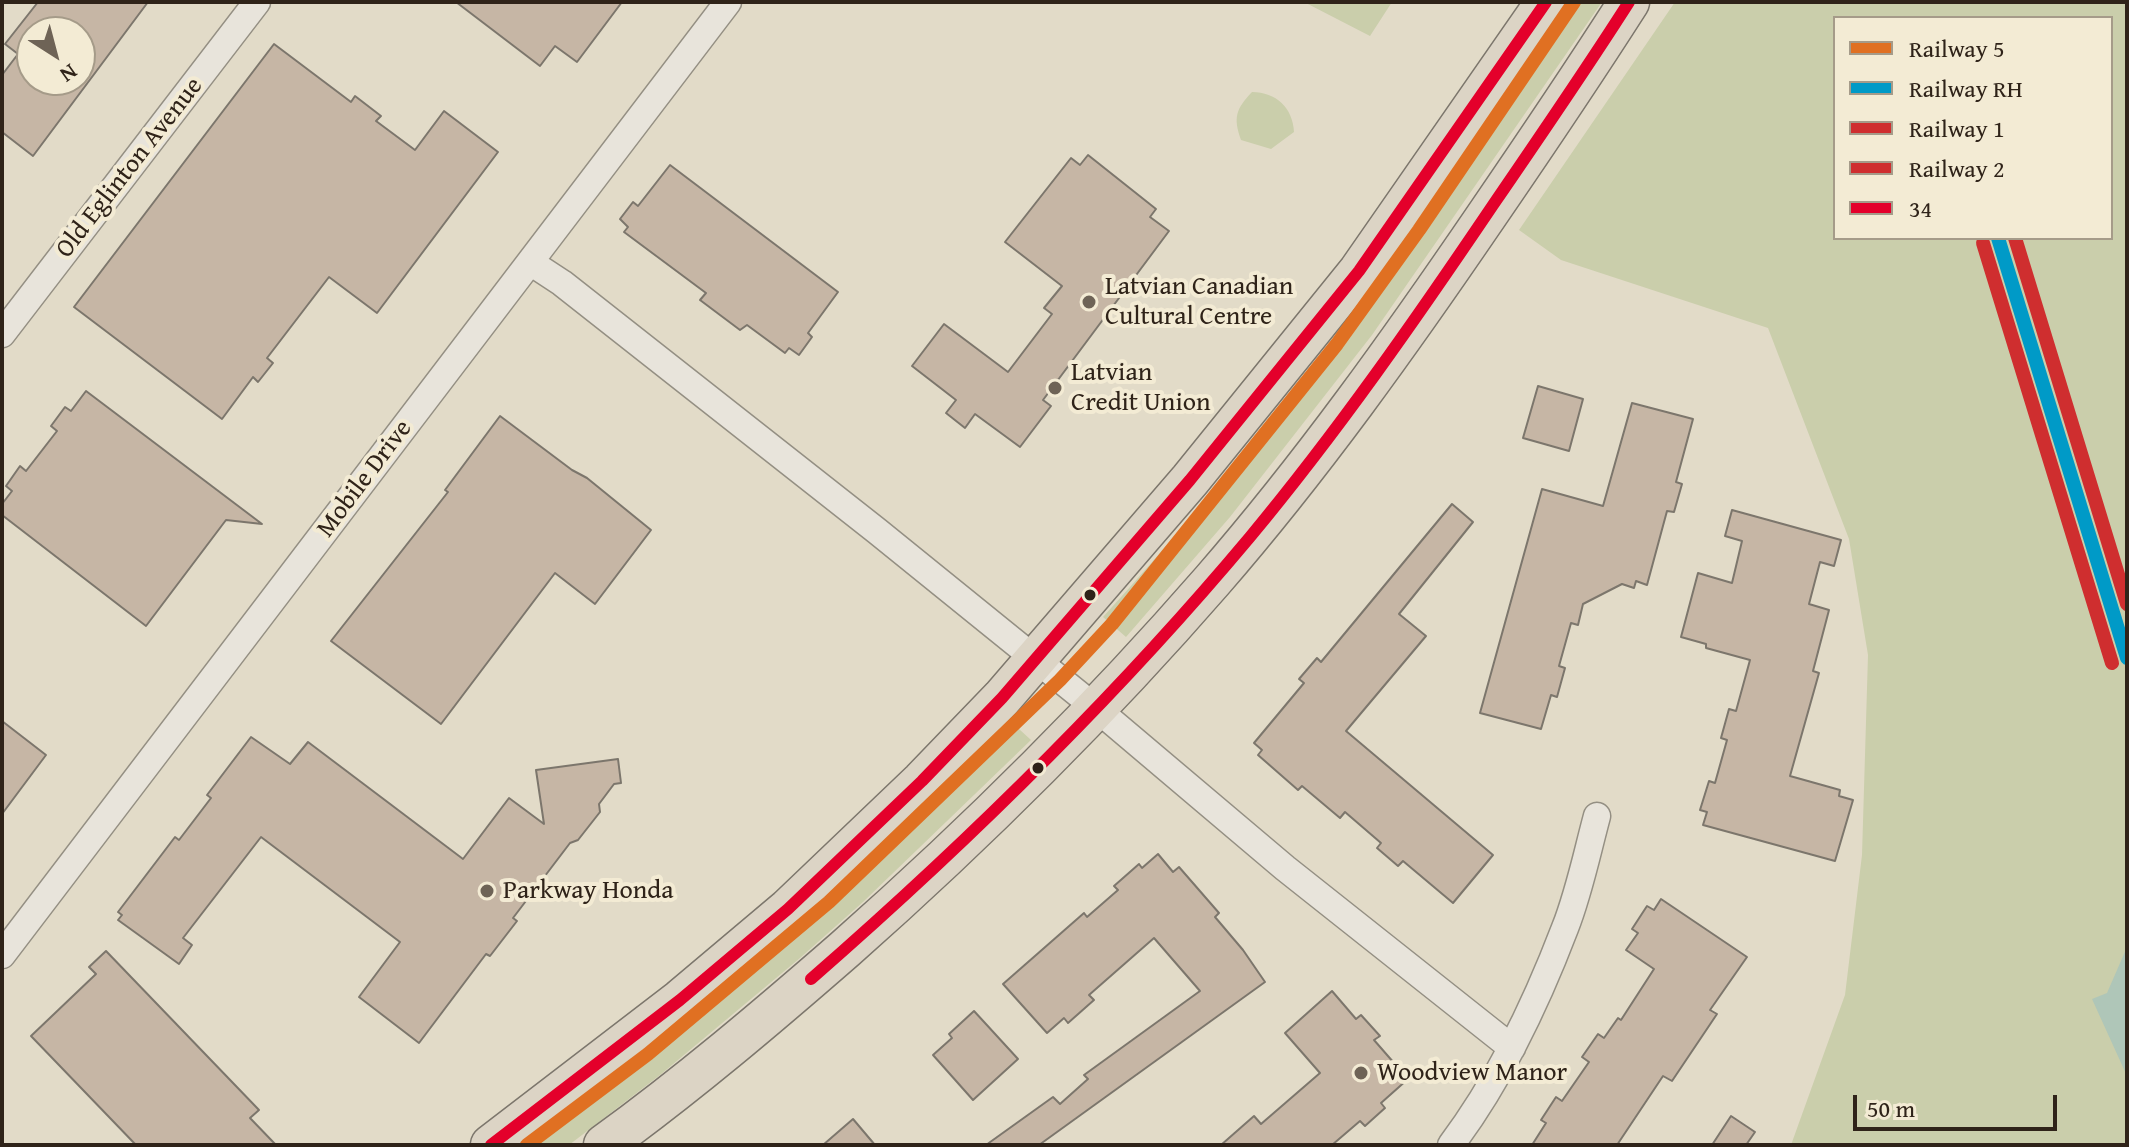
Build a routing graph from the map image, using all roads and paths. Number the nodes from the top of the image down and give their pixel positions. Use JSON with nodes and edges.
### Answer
{"nodes":[{"id":1,"x":257,"y":2,"type":"edge"},
{"id":2,"x":728,"y":2,"type":"edge"},
{"id":3,"x":1546,"y":2,"type":"edge"},
{"id":4,"x":1629,"y":2,"type":"edge"},
{"id":5,"x":530,"y":262,"type":"junction"},
{"id":6,"x":2,"y":334,"type":"edge"},
{"id":7,"x":1035,"y":660,"type":"junction"},
{"id":8,"x":1097,"y":709,"type":"junction"},
{"id":9,"x":1597,"y":816,"type":"dead end"},
{"id":10,"x":2,"y":955,"type":"edge"},
{"id":11,"x":1512,"y":1048,"type":"junction"},
{"id":12,"x":491,"y":1145,"type":"edge"},
{"id":13,"x":604,"y":1145,"type":"edge"},
{"id":14,"x":1451,"y":1145,"type":"edge"}],
"edges":[{"from":1,"to":6,"type":"street","name":"Old Eglinton Avenue"},
{"from":2,"to":5,"type":"street","name":"Mobile Drive"},
{"from":3,"to":7,"type":"main road"},
{"from":4,"to":8,"type":"main road"},
{"from":5,"to":7,"type":"street"},
{"from":5,"to":10,"type":"street","name":"Mobile Drive"},
{"from":7,"to":8,"type":"street"},
{"from":7,"to":12,"type":"main road"},
{"from":8,"to":11,"type":"street"},
{"from":8,"to":13,"type":"main road"},
{"from":9,"to":11,"type":"street"},
{"from":11,"to":14,"type":"street"}]}
